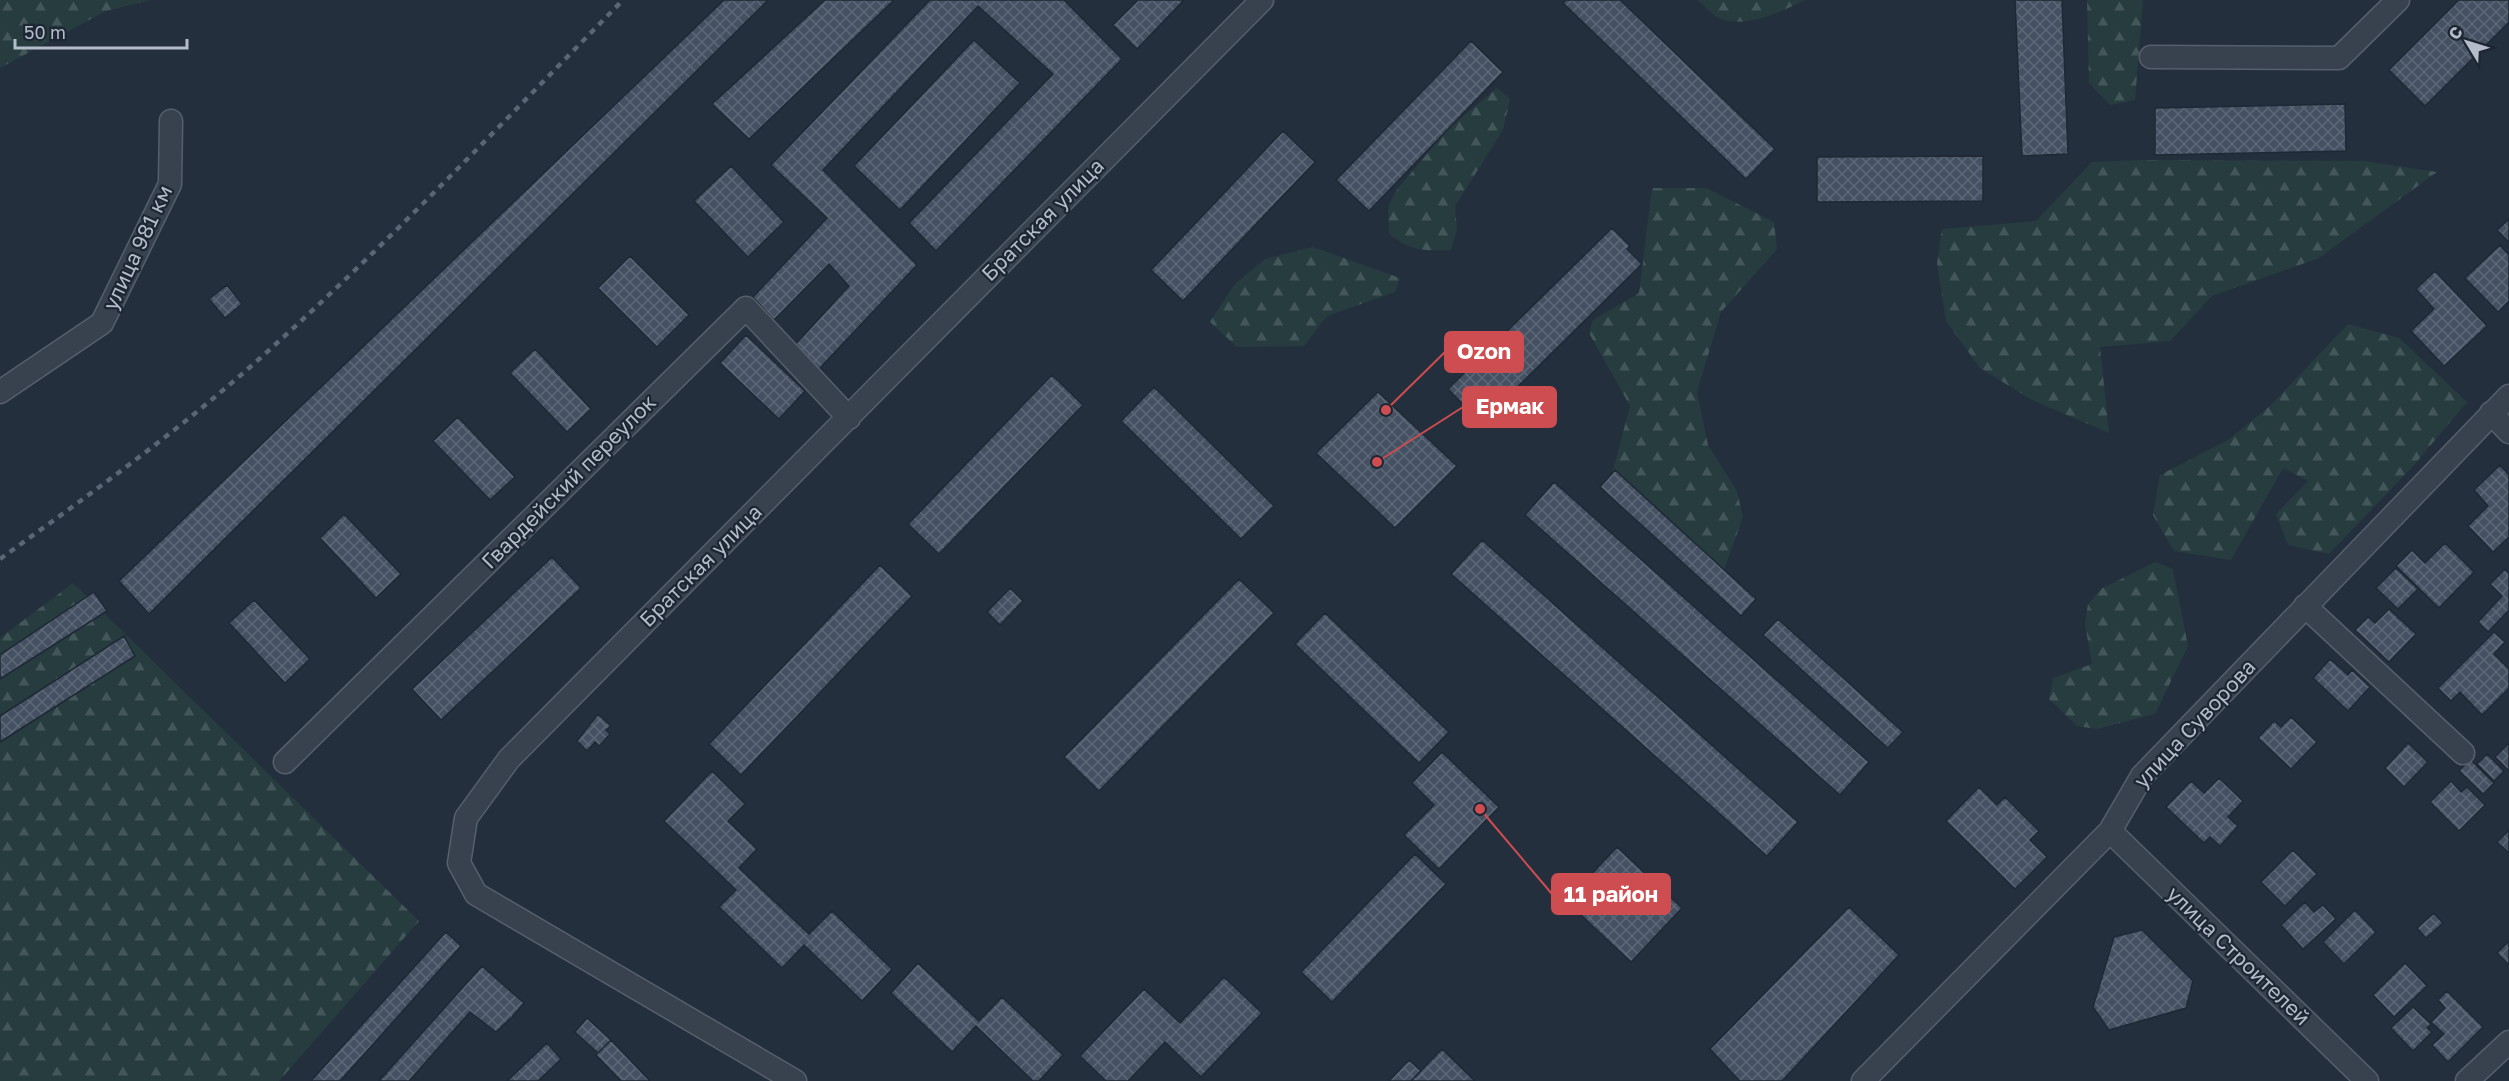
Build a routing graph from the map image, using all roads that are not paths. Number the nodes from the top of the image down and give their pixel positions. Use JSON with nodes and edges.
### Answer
{"nodes":[{"id":1,"x":1262,"y":0,"type":"edge"},
{"id":2,"x":2398,"y":0,"type":"edge"},
{"id":3,"x":2151,"y":57,"type":"dead end"},
{"id":4,"x":171,"y":121,"type":"dead end"},
{"id":5,"x":0,"y":392,"type":"edge"},
{"id":6,"x":2509,"y":396,"type":"edge"},
{"id":7,"x":2491,"y":413,"type":"junction"},
{"id":8,"x":849,"y":417,"type":"junction"},
{"id":9,"x":2509,"y":432,"type":"edge"},
{"id":10,"x":2305,"y":606,"type":"junction"},
{"id":11,"x":2463,"y":753,"type":"dead end"},
{"id":12,"x":285,"y":762,"type":"dead end"},
{"id":13,"x":2110,"y":831,"type":"junction"},
{"id":14,"x":2509,"y":1042,"type":"edge"},
{"id":15,"x":795,"y":1081,"type":"edge"},
{"id":16,"x":1863,"y":1081,"type":"edge"},
{"id":17,"x":2367,"y":1081,"type":"edge"},
{"id":18,"x":2467,"y":1081,"type":"edge"}],
"edges":[{"from":1,"to":8,"type":"street","name":"Братская улица"},
{"from":2,"to":3,"type":"street"},
{"from":4,"to":5,"type":"street","name":"улица 981 км"},
{"from":6,"to":7,"type":"street","name":"улица Суворова"},
{"from":7,"to":9,"type":"street"},
{"from":7,"to":10,"type":"street","name":"улица Суворова"},
{"from":8,"to":12,"type":"street","name":"Гвардейский переулок"},
{"from":8,"to":15,"type":"street","name":"Братская улица"},
{"from":10,"to":11,"type":"street"},
{"from":10,"to":13,"type":"street","name":"улица Суворова"},
{"from":13,"to":16,"type":"street","name":"улица Суворова"},
{"from":13,"to":17,"type":"street","name":"улица Строителей"},
{"from":14,"to":18,"type":"street"}]}
